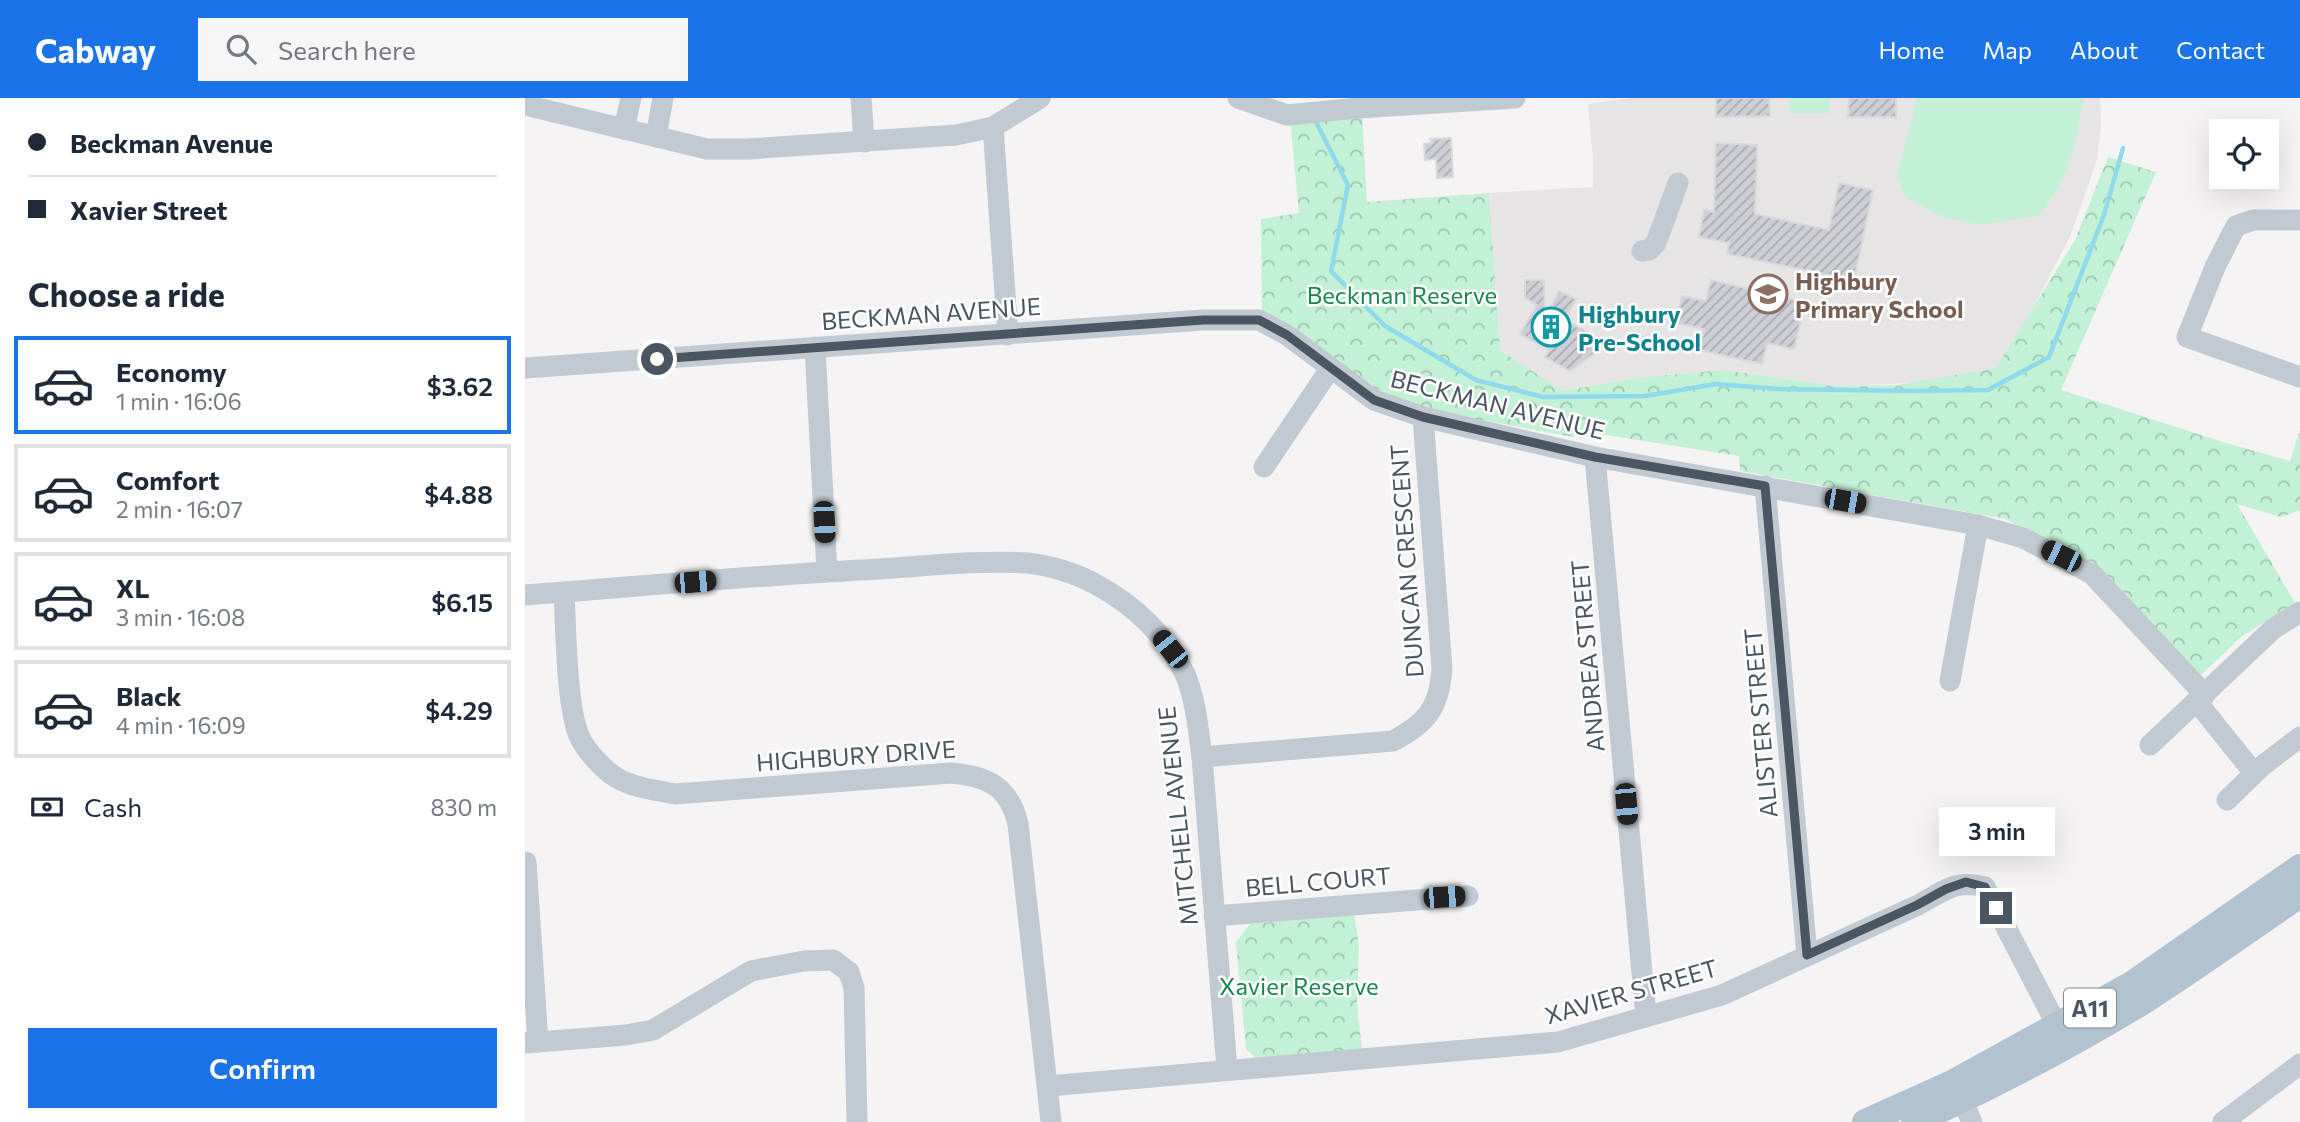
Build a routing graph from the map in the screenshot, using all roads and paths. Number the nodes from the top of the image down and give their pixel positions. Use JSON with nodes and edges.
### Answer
{"nodes":[{"id":1,"x":631,"y":98,"type":"edge"},
{"id":2,"x":663,"y":98,"type":"edge"},
{"id":3,"x":861,"y":98,"type":"edge"},
{"id":4,"x":1040,"y":98,"type":"edge"},
{"id":5,"x":1238,"y":98,"type":"edge"},
{"id":6,"x":1515,"y":98,"type":"edge"},
{"id":7,"x":525,"y":105,"type":"edge"},
{"id":8,"x":993,"y":127,"type":"junction"},
{"id":9,"x":624,"y":129,"type":"junction"},
{"id":10,"x":656,"y":137,"type":"junction"},
{"id":11,"x":864,"y":142,"type":"junction"},
{"id":12,"x":1678,"y":183,"type":"dead end"},
{"id":13,"x":2300,"y":220,"type":"edge"},
{"id":14,"x":1642,"y":251,"type":"dead end"},
{"id":15,"x":1008,"y":335,"type":"junction"},
{"id":16,"x":815,"y":347,"type":"junction"},
{"id":17,"x":525,"y":368,"type":"edge"},
{"id":18,"x":1330,"y":369,"type":"junction"},
{"id":19,"x":2300,"y":377,"type":"edge"},
{"id":20,"x":1423,"y":417,"type":"junction"},
{"id":21,"x":1595,"y":457,"type":"junction"},
{"id":22,"x":1265,"y":467,"type":"dead end"},
{"id":23,"x":1765,"y":486,"type":"junction"},
{"id":24,"x":1978,"y":525,"type":"junction"},
{"id":25,"x":827,"y":572,"type":"junction"},
{"id":26,"x":564,"y":592,"type":"junction"},
{"id":27,"x":525,"y":595,"type":"edge"},
{"id":28,"x":2300,"y":612,"type":"edge"},
{"id":29,"x":1951,"y":681,"type":"dead end"},
{"id":30,"x":2201,"y":699,"type":"junction"},
{"id":31,"x":2300,"y":737,"type":"edge"},
{"id":32,"x":2150,"y":745,"type":"dead end"},
{"id":33,"x":1202,"y":757,"type":"junction"},
{"id":34,"x":2254,"y":773,"type":"junction"},
{"id":35,"x":2227,"y":800,"type":"dead end"},
{"id":36,"x":526,"y":862,"type":"edge"},
{"id":37,"x":2300,"y":867,"type":"edge"},
{"id":38,"x":2300,"y":895,"type":"edge"},
{"id":39,"x":1468,"y":896,"type":"dead end"},
{"id":40,"x":1214,"y":916,"type":"junction"},
{"id":41,"x":1807,"y":955,"type":"junction"},
{"id":42,"x":1646,"y":1017,"type":"junction"},
{"id":43,"x":2062,"y":1037,"type":"junction"},
{"id":44,"x":531,"y":1043,"type":"edge"},
{"id":45,"x":2300,"y":1064,"type":"edge"},
{"id":46,"x":1227,"y":1069,"type":"junction"},
{"id":47,"x":1048,"y":1086,"type":"junction"},
{"id":48,"x":1963,"y":1102,"type":"edge"},
{"id":49,"x":857,"y":1122,"type":"edge"},
{"id":50,"x":1051,"y":1122,"type":"edge"},
{"id":51,"x":1865,"y":1122,"type":"edge"},
{"id":52,"x":1915,"y":1122,"type":"edge"},
{"id":53,"x":2223,"y":1122,"type":"edge"}],
"edges":[{"from":1,"to":9,"type":"street"},
{"from":2,"to":10,"type":"street"},
{"from":3,"to":11,"type":"street"},
{"from":4,"to":8,"type":"street"},
{"from":5,"to":6,"type":"street"},
{"from":7,"to":9,"type":"street"},
{"from":8,"to":11,"type":"street"},
{"from":8,"to":15,"type":"street"},
{"from":9,"to":10,"type":"street"},
{"from":10,"to":11,"type":"street"},
{"from":12,"to":14,"type":"street"},
{"from":13,"to":19,"type":"street"},
{"from":15,"to":16,"type":"street","name":"BECKMAN AVENUE"},
{"from":15,"to":18,"type":"street","name":"BECKMAN AVENUE"},
{"from":16,"to":17,"type":"street","name":"BECKMAN AVENUE"},
{"from":16,"to":25,"type":"street"},
{"from":18,"to":20,"type":"street","name":"BECKMAN AVENUE"},
{"from":18,"to":22,"type":"street"},
{"from":20,"to":21,"type":"street","name":"BECKMAN AVENUE"},
{"from":20,"to":33,"type":"street","name":"DUNCAN CRESCENT"},
{"from":21,"to":23,"type":"street","name":"BECKMAN AVENUE"},
{"from":21,"to":42,"type":"street","name":"ANDREA STREET"},
{"from":23,"to":24,"type":"street","name":"BECKMAN AVENUE"},
{"from":23,"to":41,"type":"street","name":"ALISTER STREET"},
{"from":24,"to":29,"type":"street"},
{"from":24,"to":30,"type":"street","name":"BECKMAN AVENUE"},
{"from":25,"to":26,"type":"street","name":"MITCHELL AVENUE"},
{"from":25,"to":33,"type":"street","name":"MITCHELL AVENUE"},
{"from":26,"to":27,"type":"street","name":"MITCHELL AVENUE"},
{"from":26,"to":47,"type":"street","name":"HIGHBURY DRIVE"},
{"from":28,"to":30,"type":"street"},
{"from":30,"to":32,"type":"street"},
{"from":30,"to":34,"type":"street","name":"BECKMAN AVENUE"},
{"from":31,"to":34,"type":"street"},
{"from":33,"to":40,"type":"street","name":"MITCHELL AVENUE"},
{"from":34,"to":35,"type":"street"},
{"from":36,"to":44,"type":"street"},
{"from":37,"to":43,"type":"main road","number":"A11"},
{"from":38,"to":43,"type":"main road","number":"A11"},
{"from":39,"to":40,"type":"street","name":"BELL COURT"},
{"from":40,"to":46,"type":"street","name":"MITCHELL AVENUE"},
{"from":41,"to":42,"type":"street","name":"XAVIER STREET"},
{"from":41,"to":43,"type":"street","name":"XAVIER STREET"},
{"from":42,"to":46,"type":"street","name":"XAVIER STREET"},
{"from":43,"to":48,"type":"main road","number":"A11"},
{"from":44,"to":49,"type":"street"},
{"from":45,"to":53,"type":"street"},
{"from":46,"to":47,"type":"street","name":"XAVIER STREET"},
{"from":47,"to":50,"type":"street","name":"HIGHBURY DRIVE"},
{"from":48,"to":51,"type":"main road","number":"A11"},
{"from":48,"to":52,"type":"main road","number":"A11"}]}
